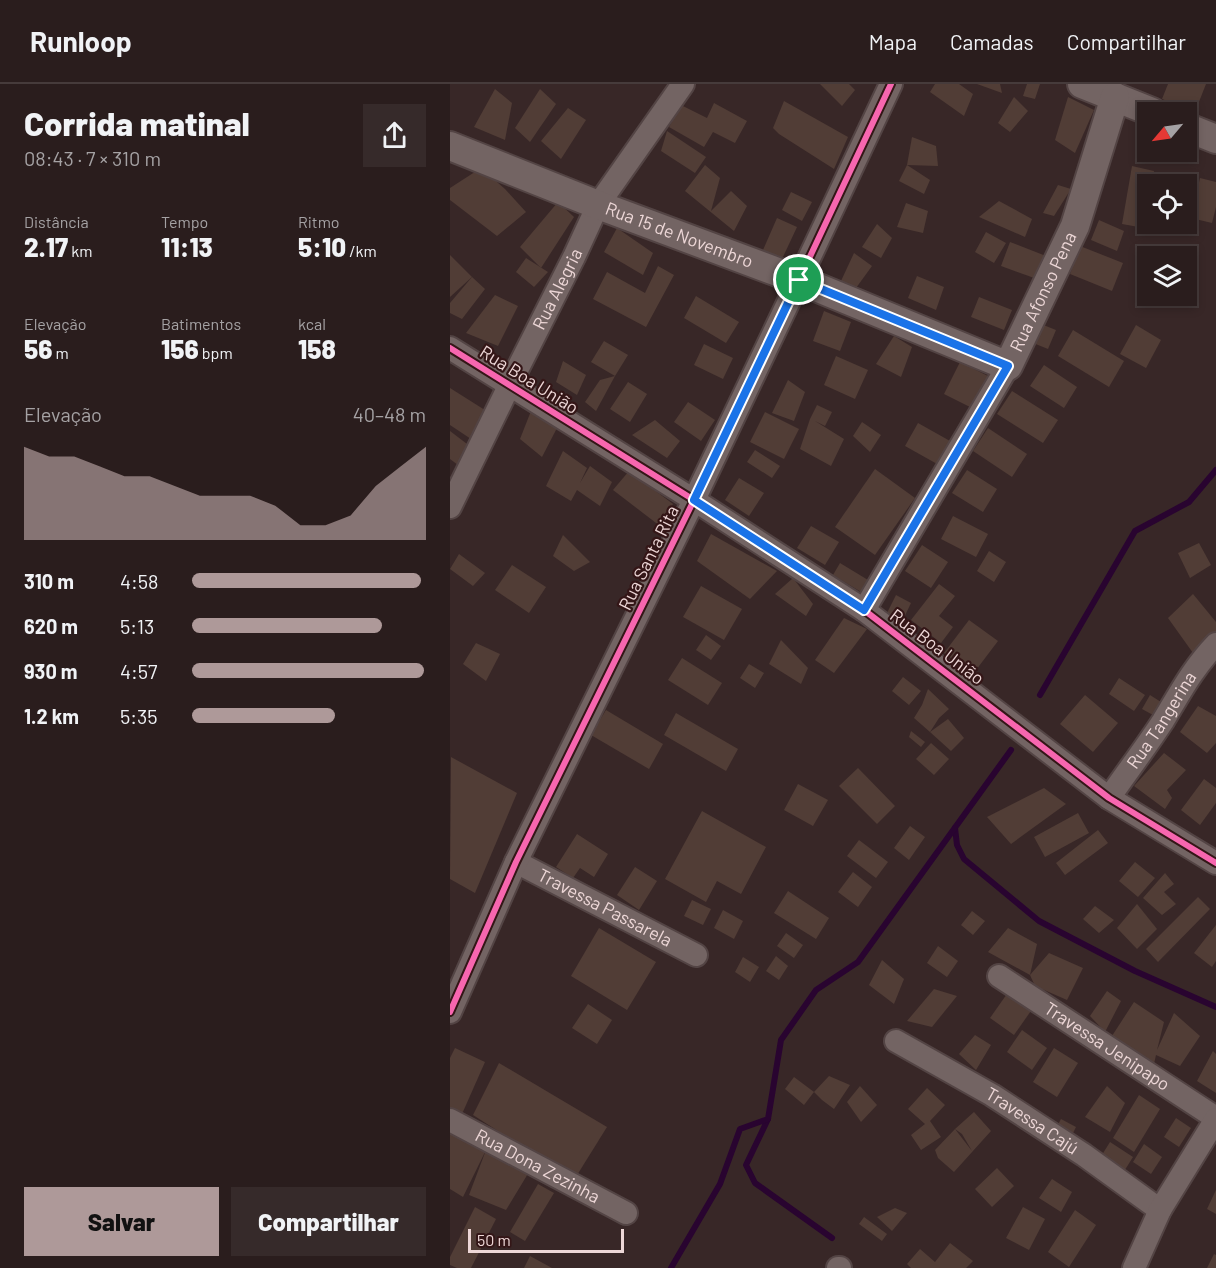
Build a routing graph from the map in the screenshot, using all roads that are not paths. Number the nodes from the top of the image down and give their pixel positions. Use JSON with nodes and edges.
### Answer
{"nodes":[{"id":1,"x":683,"y":84,"type":"edge"},
{"id":2,"x":891,"y":84,"type":"edge"},
{"id":3,"x":1082,"y":84,"type":"edge"},
{"id":4,"x":1118,"y":91,"type":"edge"},
{"id":5,"x":1137,"y":103,"type":"edge"},
{"id":6,"x":1197,"y":131,"type":"edge"},
{"id":7,"x":1216,"y":139,"type":"edge"},
{"id":8,"x":450,"y":146,"type":"edge"},
{"id":9,"x":598,"y":205,"type":"junction"},
{"id":10,"x":799,"y":280,"type":"junction"},
{"id":11,"x":450,"y":348,"type":"edge"},
{"id":12,"x":1008,"y":366,"type":"junction"},
{"id":13,"x":509,"y":386,"type":"junction"},
{"id":14,"x":694,"y":500,"type":"junction"},
{"id":15,"x":450,"y":507,"type":"edge"},
{"id":16,"x":864,"y":610,"type":"junction"},
{"id":17,"x":1216,"y":644,"type":"edge"},
{"id":18,"x":1109,"y":798,"type":"junction"},
{"id":19,"x":516,"y":862,"type":"junction"},
{"id":20,"x":1216,"y":863,"type":"edge"},
{"id":21,"x":696,"y":955,"type":"dead end"},
{"id":22,"x":999,"y":976,"type":"dead end"},
{"id":23,"x":450,"y":1012,"type":"edge"},
{"id":24,"x":896,"y":1041,"type":"dead end"},
{"id":25,"x":1216,"y":1118,"type":"edge"},
{"id":26,"x":450,"y":1120,"type":"edge"},
{"id":27,"x":1160,"y":1210,"type":"junction"},
{"id":28,"x":626,"y":1213,"type":"dead end"},
{"id":29,"x":1134,"y":1268,"type":"edge"}],
"edges":[{"from":1,"to":9,"type":"street","name":"Rua Alegria"},
{"from":2,"to":10,"type":"street","name":"Rua Santa Rita"},
{"from":3,"to":4,"type":"street"},
{"from":4,"to":5,"type":"street"},
{"from":4,"to":12,"type":"street","name":"Rua Afonso Pena"},
{"from":6,"to":7,"type":"street"},
{"from":8,"to":9,"type":"street","name":"Rua 15 de Novembro"},
{"from":9,"to":10,"type":"street","name":"Rua 15 de Novembro"},
{"from":9,"to":13,"type":"street","name":"Rua Alegria"},
{"from":10,"to":12,"type":"street","name":"Rua 15 de Novembro"},
{"from":10,"to":14,"type":"street","name":"Rua Santa Rita"},
{"from":11,"to":13,"type":"street","name":"Rua Boa União"},
{"from":12,"to":16,"type":"street","name":"Rua Afonso Pena"},
{"from":13,"to":14,"type":"street","name":"Rua Boa União"},
{"from":13,"to":15,"type":"street","name":"Rua Alegria"},
{"from":14,"to":16,"type":"street","name":"Rua Boa União"},
{"from":14,"to":19,"type":"street","name":"Rua Santa Rita"},
{"from":16,"to":18,"type":"street","name":"Rua Boa União"},
{"from":17,"to":18,"type":"street","name":"Rua Tangerina"},
{"from":18,"to":20,"type":"street","name":"Rua Boa União"},
{"from":19,"to":21,"type":"street","name":"Travessa Passarela"},
{"from":19,"to":23,"type":"street","name":"Rua Santa Rita"},
{"from":22,"to":25,"type":"street","name":"Travessa Jenipapo"},
{"from":24,"to":27,"type":"street","name":"Travessa Cajú"},
{"from":25,"to":27,"type":"street"},
{"from":26,"to":28,"type":"street","name":"Rua Dona Zezinha"},
{"from":27,"to":29,"type":"street"}]}
